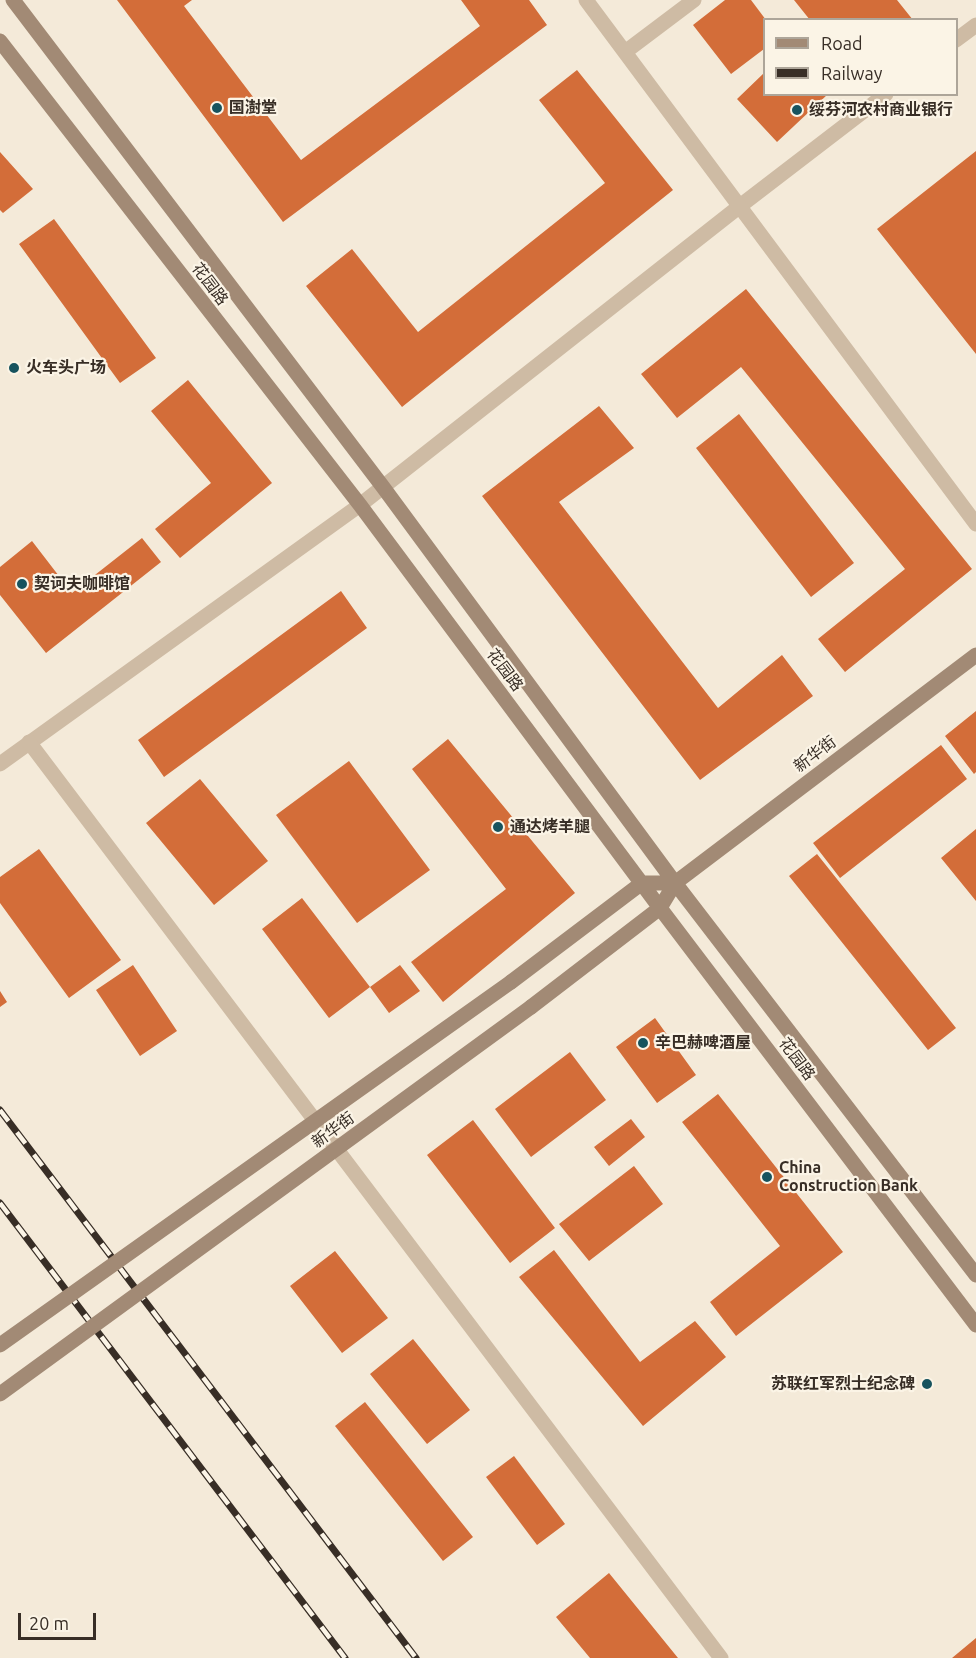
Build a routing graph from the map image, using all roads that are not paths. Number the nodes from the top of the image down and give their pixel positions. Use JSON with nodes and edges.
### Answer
{"nodes":[{"id":1,"x":13,"y":0,"type":"edge"},
{"id":2,"x":586,"y":0,"type":"edge"},
{"id":3,"x":694,"y":0,"type":"edge"},
{"id":4,"x":976,"y":26,"type":"edge"},
{"id":5,"x":958,"y":39,"type":"edge"},
{"id":6,"x":0,"y":40,"type":"edge"},
{"id":7,"x":625,"y":52,"type":"junction"},
{"id":8,"x":883,"y":96,"type":"edge"},
{"id":9,"x":740,"y":206,"type":"junction"},
{"id":10,"x":383,"y":487,"type":"junction"},
{"id":11,"x":360,"y":505,"type":"junction"},
{"id":12,"x":976,"y":524,"type":"edge"},
{"id":13,"x":976,"y":655,"type":"edge"},
{"id":14,"x":29,"y":742,"type":"junction"},
{"id":15,"x":0,"y":764,"type":"edge"},
{"id":16,"x":642,"y":883,"type":"junction"},
{"id":17,"x":675,"y":883,"type":"junction"},
{"id":18,"x":660,"y":908,"type":"junction"},
{"id":19,"x":976,"y":1275,"type":"edge"},
{"id":20,"x":976,"y":1325,"type":"edge"},
{"id":21,"x":0,"y":1345,"type":"edge"},
{"id":22,"x":0,"y":1394,"type":"edge"},
{"id":23,"x":721,"y":1658,"type":"edge"}],
"edges":[{"from":1,"to":10,"type":"main road","name":"花园路"},
{"from":2,"to":7,"type":"street"},
{"from":3,"to":7,"type":"street"},
{"from":4,"to":5,"type":"street"},
{"from":6,"to":11,"type":"main road","name":"花园路"},
{"from":7,"to":9,"type":"street"},
{"from":8,"to":9,"type":"street"},
{"from":9,"to":10,"type":"street"},
{"from":9,"to":12,"type":"street"},
{"from":10,"to":11,"type":"street"},
{"from":10,"to":17,"type":"main road","name":"花园路"},
{"from":11,"to":14,"type":"street"},
{"from":11,"to":16,"type":"main road","name":"花园路"},
{"from":13,"to":17,"type":"main road","name":"新华街"},
{"from":14,"to":15,"type":"street"},
{"from":14,"to":23,"type":"street"},
{"from":16,"to":17,"type":"main road"},
{"from":16,"to":18,"type":"main road","name":"花园路"},
{"from":16,"to":21,"type":"main road","name":"新华街","bridge":true},
{"from":17,"to":18,"type":"main road","name":"新华街"},
{"from":17,"to":19,"type":"main road","name":"花园路"},
{"from":18,"to":20,"type":"main road","name":"花园路"},
{"from":18,"to":22,"type":"main road","name":"新华街","bridge":true}]}
